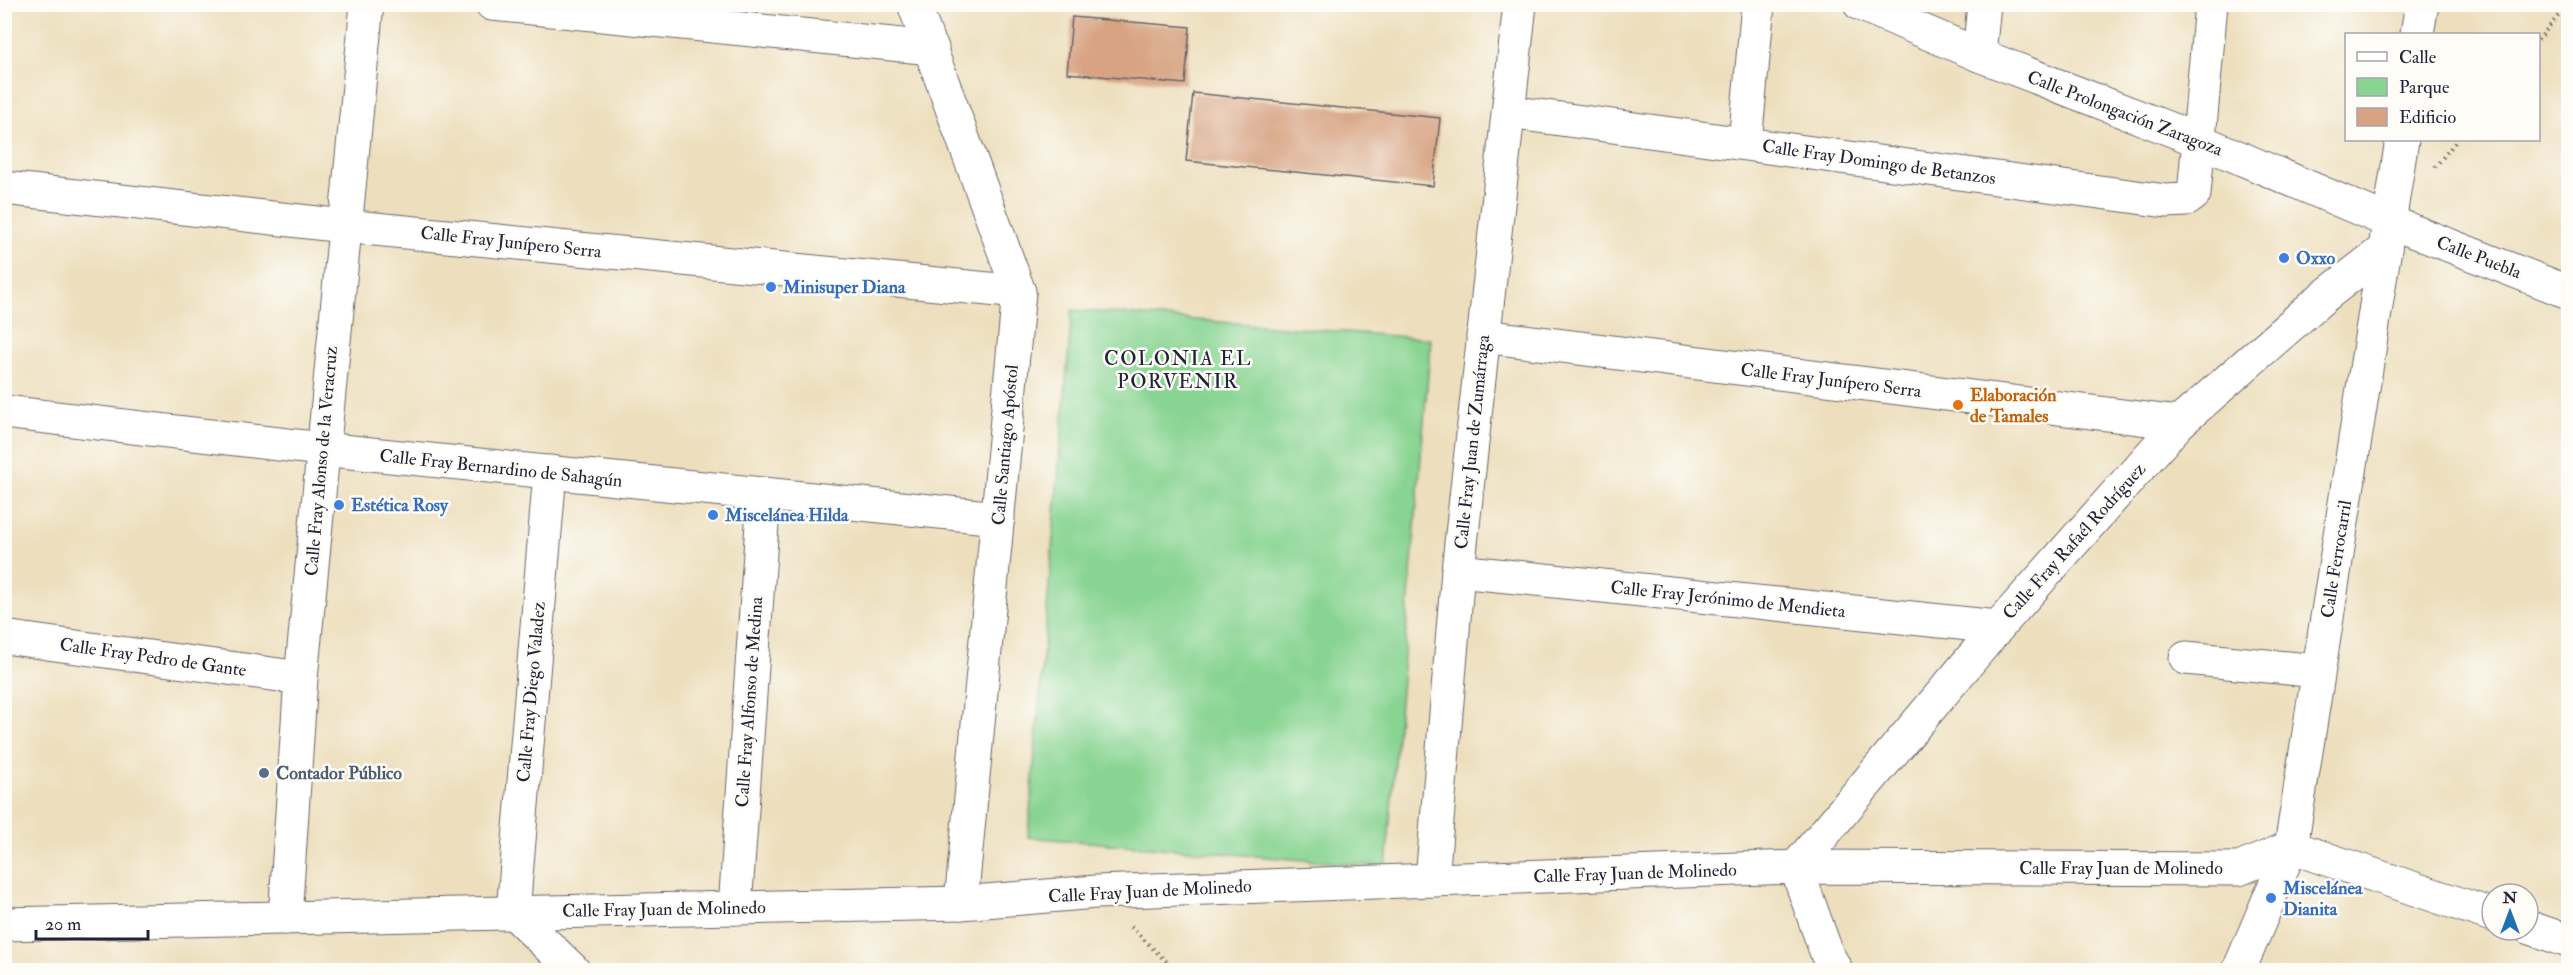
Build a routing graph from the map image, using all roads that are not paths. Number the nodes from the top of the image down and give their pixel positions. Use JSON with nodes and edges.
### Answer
{"nodes":[{"id":1,"x":368,"y":4,"type":"edge"},
{"id":2,"x":492,"y":4,"type":"edge"},
{"id":3,"x":914,"y":4,"type":"edge"},
{"id":4,"x":1521,"y":4,"type":"edge"},
{"id":5,"x":1758,"y":4,"type":"edge"},
{"id":6,"x":1860,"y":4,"type":"edge"},
{"id":7,"x":1984,"y":4,"type":"edge"},
{"id":8,"x":2211,"y":4,"type":"edge"},
{"id":9,"x":2422,"y":4,"type":"edge"},
{"id":10,"x":2417,"y":33,"type":"edge"},
{"id":11,"x":932,"y":48,"type":"junction"},
{"id":12,"x":1978,"y":55,"type":"junction"},
{"id":13,"x":1509,"y":112,"type":"junction"},
{"id":14,"x":2198,"y":140,"type":"junction"},
{"id":15,"x":2402,"y":141,"type":"edge"},
{"id":16,"x":1745,"y":143,"type":"junction"},
{"id":17,"x":4,"y":189,"type":"edge"},
{"id":18,"x":344,"y":226,"type":"junction"},
{"id":19,"x":2387,"y":236,"type":"junction"},
{"id":20,"x":1019,"y":292,"type":"junction"},
{"id":21,"x":2568,"y":292,"type":"edge"},
{"id":22,"x":1483,"y":336,"type":"junction"},
{"id":23,"x":4,"y":412,"type":"edge"},
{"id":24,"x":2179,"y":423,"type":"junction"},
{"id":25,"x":322,"y":449,"type":"junction"},
{"id":26,"x":550,"y":472,"type":"junction"},
{"id":27,"x":764,"y":496,"type":"junction"},
{"id":28,"x":999,"y":518,"type":"junction"},
{"id":29,"x":1458,"y":571,"type":"junction"},
{"id":30,"x":1998,"y":627,"type":"junction"},
{"id":31,"x":4,"y":637,"type":"edge"},
{"id":32,"x":2186,"y":658,"type":"dead end"},
{"id":33,"x":2318,"y":671,"type":"junction"},
{"id":34,"x":301,"y":678,"type":"junction"},
{"id":35,"x":2290,"y":847,"type":"junction"},
{"id":36,"x":1796,"y":867,"type":"junction"},
{"id":37,"x":1432,"y":880,"type":"junction"},
{"id":38,"x":961,"y":903,"type":"junction"},
{"id":39,"x":735,"y":908,"type":"junction"},
{"id":40,"x":2480,"y":911,"type":"edge"},
{"id":41,"x":513,"y":912,"type":"junction"},
{"id":42,"x":285,"y":918,"type":"junction"},
{"id":43,"x":4,"y":924,"type":"edge"},
{"id":44,"x":2540,"y":931,"type":"edge"},
{"id":45,"x":2568,"y":941,"type":"edge"},
{"id":46,"x":573,"y":970,"type":"edge"},
{"id":47,"x":1836,"y":970,"type":"edge"},
{"id":48,"x":2239,"y":970,"type":"edge"}],
"edges":[{"from":1,"to":18,"type":"street","name":"Calle Fray Alonso de la Veracruz"},
{"from":2,"to":11,"type":"street"},
{"from":3,"to":11,"type":"street","name":"Calle Santiago Apóstol"},
{"from":4,"to":13,"type":"street","name":"Calle Fray Juan de Zumárraga"},
{"from":5,"to":16,"type":"street"},
{"from":6,"to":12,"type":"street","name":"Calle Prolongación Zaragoza"},
{"from":7,"to":12,"type":"street"},
{"from":8,"to":14,"type":"street"},
{"from":9,"to":10,"type":"street"},
{"from":11,"to":20,"type":"street","name":"Calle Santiago Apóstol"},
{"from":12,"to":14,"type":"street","name":"Calle Prolongación Zaragoza"},
{"from":13,"to":16,"type":"street","name":"Calle Fray Domingo de Betanzos"},
{"from":13,"to":22,"type":"street","name":"Calle Fray Juan de Zumárraga"},
{"from":14,"to":16,"type":"street","name":"Calle Fray Domingo de Betanzos"},
{"from":14,"to":19,"type":"street","name":"Calle Prolongación Zaragoza"},
{"from":15,"to":19,"type":"street","name":"Calle Ferrocarril"},
{"from":17,"to":18,"type":"street","name":"Calle Fray Junípero Serra"},
{"from":18,"to":20,"type":"street","name":"Calle Fray Junípero Serra"},
{"from":18,"to":25,"type":"street","name":"Calle Fray Alonso de la Veracruz"},
{"from":19,"to":21,"type":"street","name":"Calle Puebla"},
{"from":19,"to":24,"type":"street","name":"Calle Fray Rafaél Rodríguez"},
{"from":19,"to":33,"type":"street","name":"Calle Ferrocarril"},
{"from":20,"to":28,"type":"street","name":"Calle Santiago Apóstol"},
{"from":22,"to":24,"type":"street","name":"Calle Fray Junípero Serra"},
{"from":22,"to":29,"type":"street","name":"Calle Fray Juan de Zumárraga"},
{"from":23,"to":25,"type":"street","name":"Calle Fray Bernardino de Sahagún"},
{"from":24,"to":30,"type":"street","name":"Calle Fray Rafaél Rodríguez"},
{"from":25,"to":26,"type":"street","name":"Calle Fray Bernardino de Sahagún"},
{"from":25,"to":34,"type":"street","name":"Calle Fray Alonso de la Veracruz"},
{"from":26,"to":27,"type":"street","name":"Calle Fray Bernardino de Sahagún"},
{"from":26,"to":41,"type":"street","name":"Calle Fray Diego Valadez"},
{"from":27,"to":28,"type":"street","name":"Calle Fray Bernardino de Sahagún"},
{"from":27,"to":39,"type":"street","name":"Calle Fray Alfonso de Medina"},
{"from":28,"to":38,"type":"street","name":"Calle Santiago Apóstol"},
{"from":29,"to":30,"type":"street","name":"Calle Fray Jerónimo de Mendieta"},
{"from":29,"to":37,"type":"street","name":"Calle Fray Juan de Zumárraga"},
{"from":30,"to":36,"type":"street","name":"Calle Fray Rafaél Rodríguez"},
{"from":31,"to":34,"type":"street","name":"Calle Fray Pedro de Gante"},
{"from":32,"to":33,"type":"street"},
{"from":33,"to":35,"type":"street","name":"Calle Ferrocarril"},
{"from":34,"to":42,"type":"street","name":"Calle Fray Alonso de la Veracruz"},
{"from":35,"to":36,"type":"street","name":"Calle Fray Juan de Molinedo"},
{"from":35,"to":40,"type":"street"},
{"from":35,"to":48,"type":"street","name":"Calle Ferrocarril"},
{"from":36,"to":37,"type":"street","name":"Calle Fray Juan de Molinedo"},
{"from":36,"to":47,"type":"street"},
{"from":37,"to":38,"type":"street","name":"Calle Fray Juan de Molinedo"},
{"from":38,"to":39,"type":"street","name":"Calle Fray Juan de Molinedo"},
{"from":39,"to":41,"type":"street","name":"Calle Fray Juan de Molinedo"},
{"from":41,"to":42,"type":"street","name":"Calle Fray Juan de Molinedo"},
{"from":41,"to":46,"type":"street"},
{"from":42,"to":43,"type":"street","name":"Calle Fray Juan de Molinedo"},
{"from":44,"to":45,"type":"street"}]}
